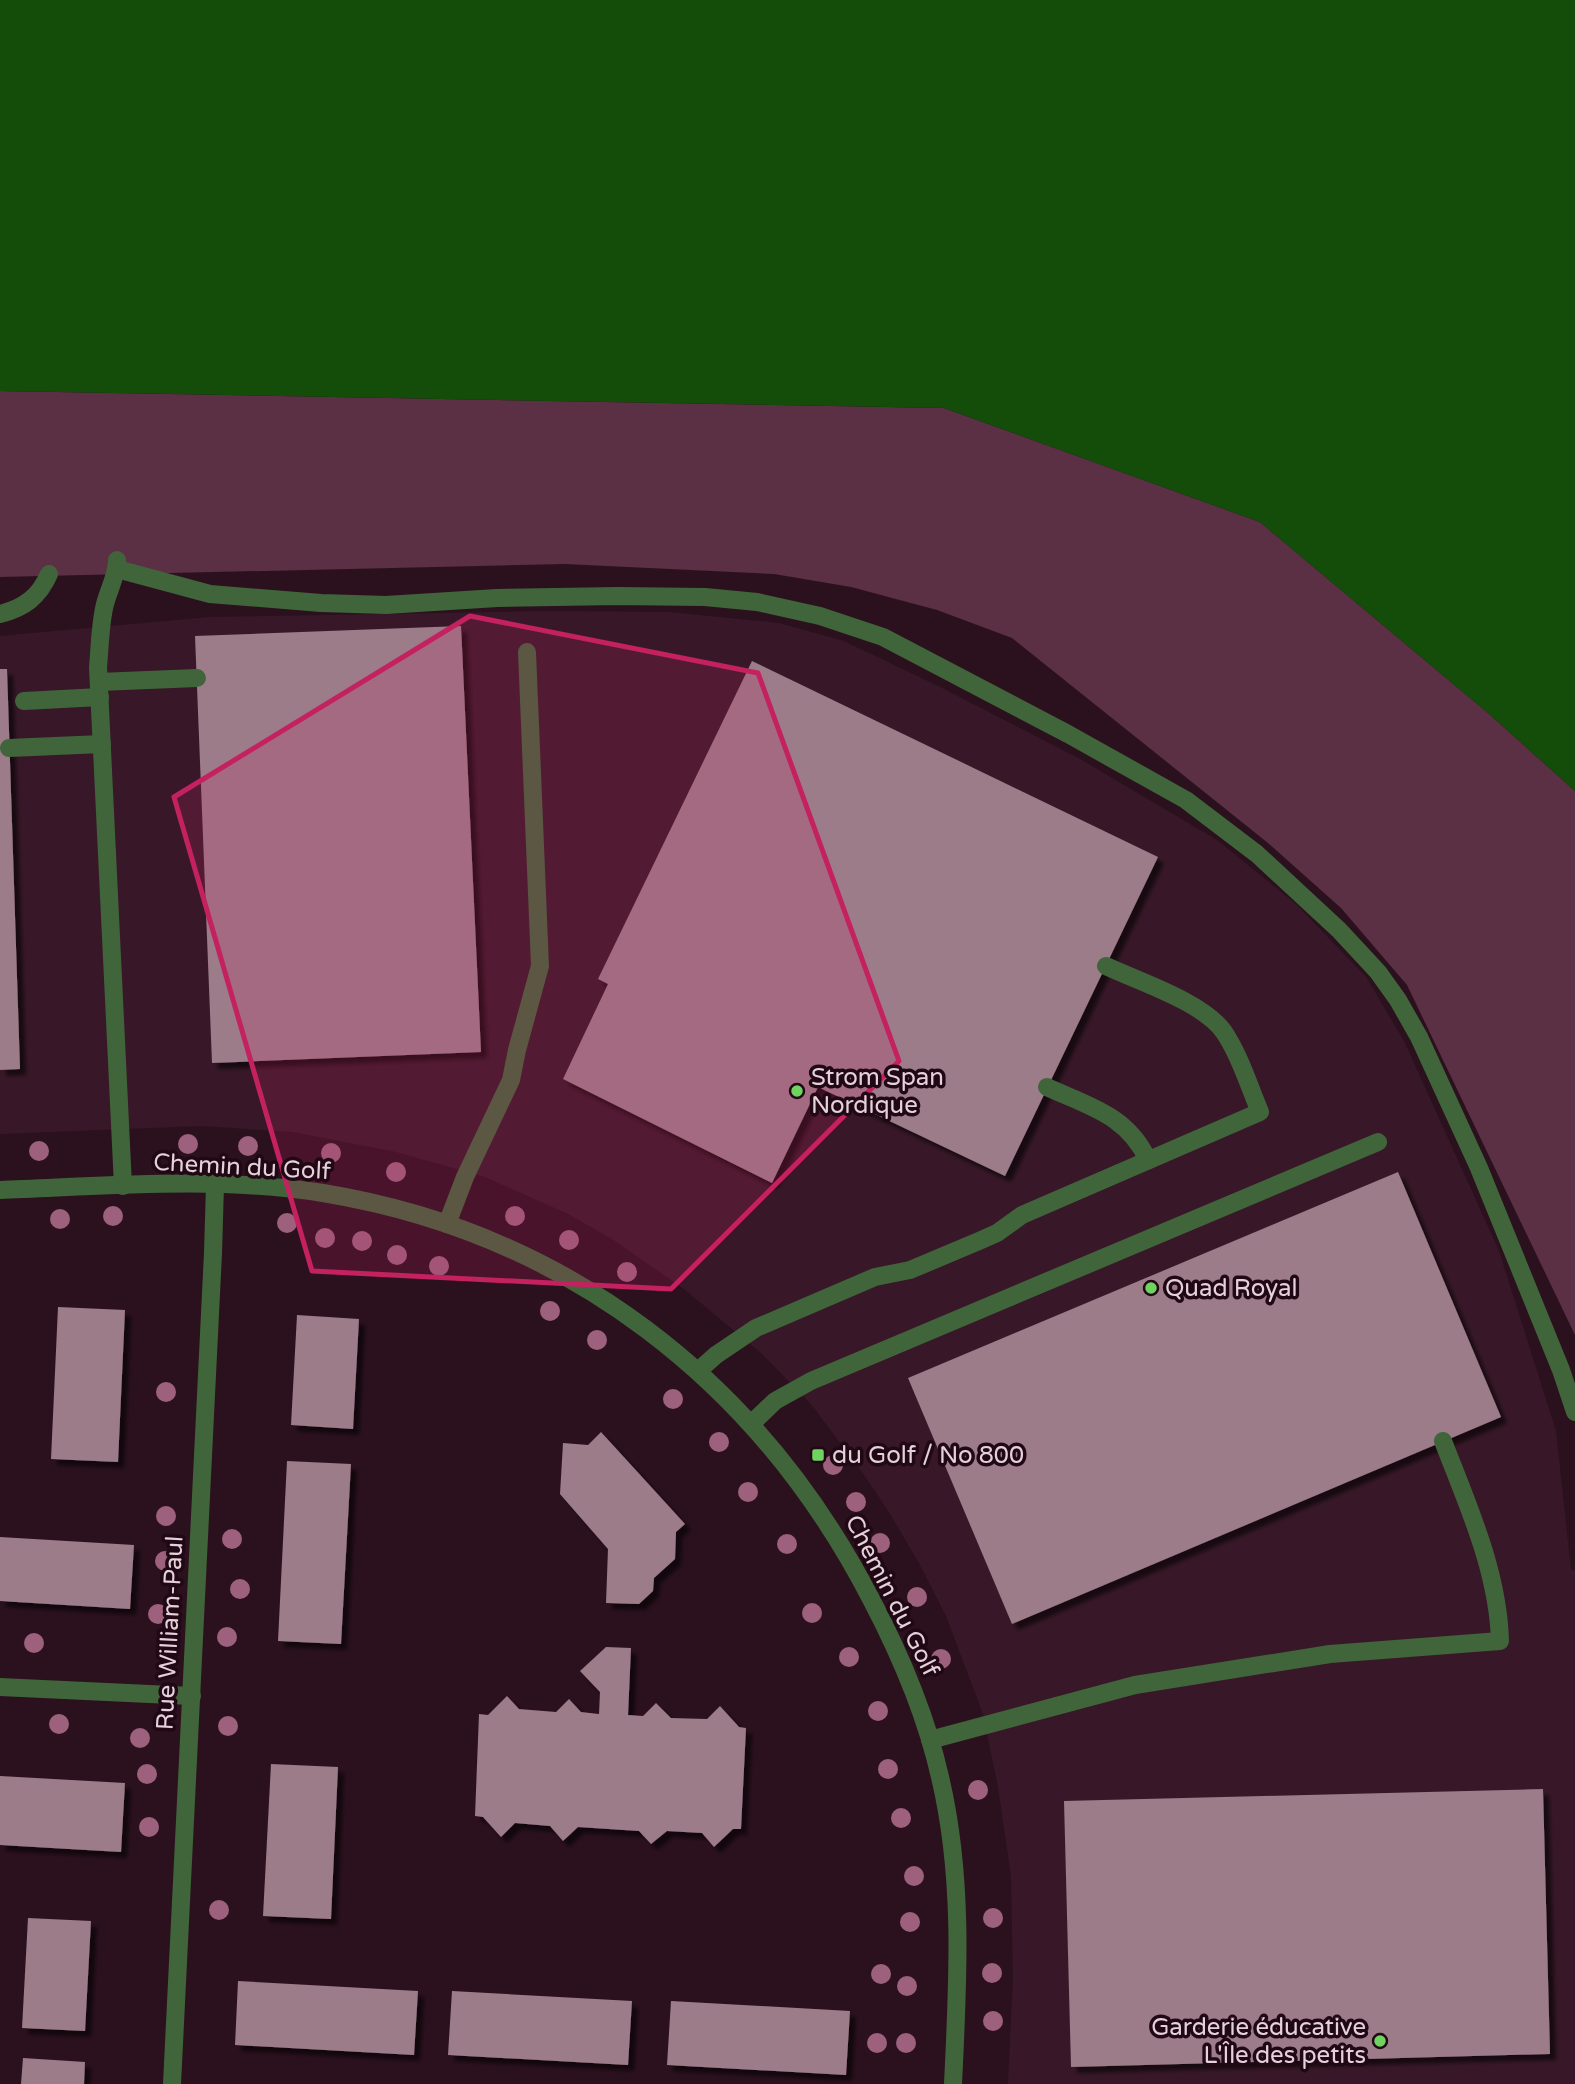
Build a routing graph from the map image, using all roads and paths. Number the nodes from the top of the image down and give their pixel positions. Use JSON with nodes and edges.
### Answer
{"nodes":[{"id":1,"x":49,"y":574,"type":"dead end"},
{"id":2,"x":0,"y":614,"type":"edge"},
{"id":3,"x":527,"y":652,"type":"dead end"},
{"id":4,"x":197,"y":678,"type":"dead end"},
{"id":5,"x":99,"y":690,"type":"junction"},
{"id":6,"x":24,"y":701,"type":"dead end"},
{"id":7,"x":102,"y":744,"type":"junction"},
{"id":8,"x":9,"y":748,"type":"dead end"},
{"id":9,"x":1106,"y":966,"type":"dead end"},
{"id":10,"x":1047,"y":1087,"type":"dead end"},
{"id":11,"x":1378,"y":1142,"type":"dead end"},
{"id":12,"x":1148,"y":1160,"type":"junction"},
{"id":13,"x":215,"y":1185,"type":"junction"},
{"id":14,"x":123,"y":1186,"type":"junction"},
{"id":15,"x":0,"y":1190,"type":"edge"},
{"id":16,"x":447,"y":1224,"type":"junction"},
{"id":17,"x":698,"y":1371,"type":"junction"},
{"id":18,"x":1575,"y":1412,"type":"edge"},
{"id":19,"x":752,"y":1423,"type":"junction"},
{"id":20,"x":1444,"y":1441,"type":"dead end"},
{"id":21,"x":0,"y":1687,"type":"edge"},
{"id":22,"x":192,"y":1696,"type":"junction"},
{"id":23,"x":930,"y":1740,"type":"junction"},
{"id":24,"x":172,"y":2084,"type":"edge"},
{"id":25,"x":953,"y":2084,"type":"edge"}],
"edges":[{"from":1,"to":2,"type":"street"},
{"from":3,"to":16,"type":"street"},
{"from":4,"to":5,"type":"street"},
{"from":5,"to":6,"type":"street"},
{"from":5,"to":7,"type":"street"},
{"from":5,"to":18,"type":"street"},
{"from":7,"to":8,"type":"street"},
{"from":7,"to":14,"type":"street"},
{"from":9,"to":12,"type":"street"},
{"from":10,"to":12,"type":"street"},
{"from":11,"to":19,"type":"street"},
{"from":12,"to":17,"type":"street"},
{"from":13,"to":14,"type":"street","name":"Chemin du Golf"},
{"from":13,"to":16,"type":"street","name":"Chemin du Golf"},
{"from":13,"to":22,"type":"street","name":"Rue William-Paul"},
{"from":14,"to":15,"type":"street","name":"Chemin du Golf"},
{"from":16,"to":17,"type":"street","name":"Chemin du Golf"},
{"from":17,"to":19,"type":"street","name":"Chemin du Golf"},
{"from":19,"to":23,"type":"street","name":"Chemin du Golf"},
{"from":20,"to":23,"type":"street"},
{"from":21,"to":22,"type":"street"},
{"from":22,"to":24,"type":"street","name":"Rue William-Paul"},
{"from":23,"to":25,"type":"street","name":"Chemin du Golf"}]}
